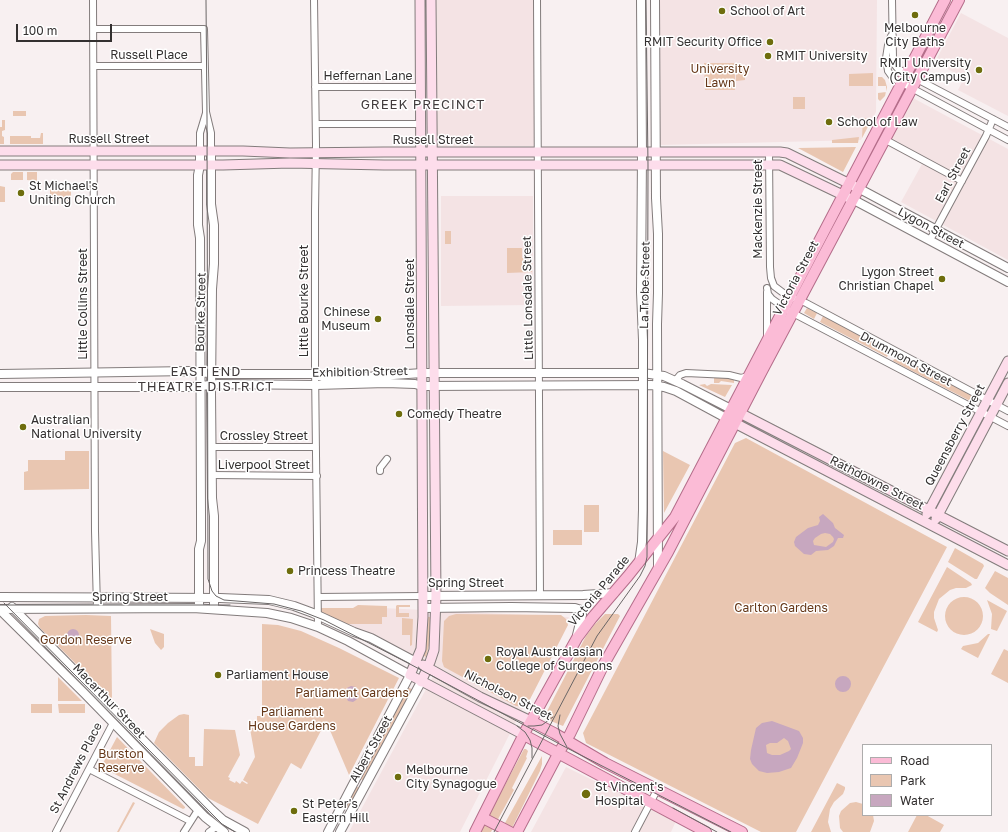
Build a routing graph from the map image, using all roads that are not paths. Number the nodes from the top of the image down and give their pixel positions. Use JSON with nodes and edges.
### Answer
{"nodes":[{"id":1,"x":93,"y":0,"type":"edge"},
{"id":2,"x":314,"y":0,"type":"edge"},
{"id":3,"x":420,"y":0,"type":"edge"},
{"id":4,"x":431,"y":0,"type":"edge"},
{"id":5,"x":537,"y":0,"type":"edge"},
{"id":6,"x":641,"y":0,"type":"edge"},
{"id":7,"x":655,"y":0,"type":"edge"},
{"id":8,"x":892,"y":0,"type":"edge"},
{"id":9,"x":945,"y":0,"type":"edge"},
{"id":10,"x":959,"y":0,"type":"edge"},
{"id":11,"x":420,"y":18,"type":"junction"},
{"id":12,"x":431,"y":18,"type":"junction"},
{"id":13,"x":94,"y":29,"type":"junction"},
{"id":14,"x":893,"y":29,"type":"junction"},
{"id":15,"x":420,"y":46,"type":"junction"},
{"id":16,"x":431,"y":46,"type":"junction"},
{"id":17,"x":94,"y":66,"type":"junction"},
{"id":18,"x":204,"y":66,"type":"junction"},
{"id":19,"x":904,"y":79,"type":"junction"},
{"id":20,"x":916,"y":80,"type":"junction"},
{"id":21,"x":315,"y":87,"type":"junction"},
{"id":22,"x":420,"y":87,"type":"junction"},
{"id":23,"x":911,"y":89,"type":"junction"},
{"id":24,"x":206,"y":112,"type":"junction"},
{"id":25,"x":993,"y":119,"type":"junction"},
{"id":26,"x":316,"y":124,"type":"junction"},
{"id":27,"x":421,"y":124,"type":"junction"},
{"id":28,"x":1008,"y":128,"type":"edge"},
{"id":29,"x":988,"y":130,"type":"junction"},
{"id":30,"x":884,"y":139,"type":"junction"},
{"id":31,"x":1005,"y":139,"type":"edge"},
{"id":32,"x":0,"y":151,"type":"edge"},
{"id":33,"x":93,"y":151,"type":"junction"},
{"id":34,"x":200,"y":151,"type":"junction"},
{"id":35,"x":211,"y":151,"type":"junction"},
{"id":36,"x":350,"y":152,"type":"junction"},
{"id":37,"x":421,"y":152,"type":"junction"},
{"id":38,"x":432,"y":152,"type":"junction"},
{"id":39,"x":469,"y":152,"type":"junction"},
{"id":40,"x":538,"y":152,"type":"junction"},
{"id":41,"x":642,"y":152,"type":"junction"},
{"id":42,"x":656,"y":152,"type":"junction"},
{"id":43,"x":710,"y":152,"type":"junction"},
{"id":44,"x":769,"y":152,"type":"junction"},
{"id":45,"x":290,"y":153,"type":"junction"},
{"id":46,"x":316,"y":153,"type":"junction"},
{"id":47,"x":290,"y":163,"type":"junction"},
{"id":48,"x":316,"y":164,"type":"junction"},
{"id":49,"x":0,"y":165,"type":"edge"},
{"id":50,"x":200,"y":165,"type":"junction"},
{"id":51,"x":212,"y":165,"type":"junction"},
{"id":52,"x":350,"y":165,"type":"junction"},
{"id":53,"x":420,"y":165,"type":"junction"},
{"id":54,"x":432,"y":165,"type":"junction"},
{"id":55,"x":469,"y":165,"type":"junction"},
{"id":56,"x":538,"y":165,"type":"junction"},
{"id":57,"x":642,"y":165,"type":"junction"},
{"id":58,"x":656,"y":165,"type":"junction"},
{"id":59,"x":710,"y":165,"type":"junction"},
{"id":60,"x":769,"y":165,"type":"junction"},
{"id":61,"x":93,"y":166,"type":"junction"},
{"id":62,"x":421,"y":178,"type":"junction"},
{"id":63,"x":432,"y":178,"type":"junction"},
{"id":64,"x":962,"y":181,"type":"junction"},
{"id":65,"x":849,"y":183,"type":"junction"},
{"id":66,"x":858,"y":188,"type":"junction"},
{"id":67,"x":848,"y":197,"type":"junction"},
{"id":68,"x":421,"y":226,"type":"junction"},
{"id":69,"x":432,"y":226,"type":"junction"},
{"id":70,"x":936,"y":230,"type":"junction"},
{"id":71,"x":930,"y":240,"type":"junction"},
{"id":72,"x":770,"y":267,"type":"junction"},
{"id":73,"x":1008,"y":268,"type":"edge"},
{"id":74,"x":421,"y":273,"type":"junction"},
{"id":75,"x":433,"y":273,"type":"junction"},
{"id":76,"x":1008,"y":282,"type":"edge"},
{"id":77,"x":767,"y":288,"type":"junction"},
{"id":78,"x":794,"y":299,"type":"junction"},
{"id":79,"x":788,"y":310,"type":"junction"},
{"id":80,"x":767,"y":340,"type":"junction"},
{"id":81,"x":1008,"y":361,"type":"edge"},
{"id":82,"x":158,"y":371,"type":"junction"},
{"id":83,"x":200,"y":372,"type":"junction"},
{"id":84,"x":94,"y":373,"type":"junction"},
{"id":85,"x":212,"y":373,"type":"junction"},
{"id":86,"x":422,"y":373,"type":"junction"},
{"id":87,"x":434,"y":373,"type":"junction"},
{"id":88,"x":452,"y":373,"type":"junction"},
{"id":89,"x":494,"y":373,"type":"junction"},
{"id":90,"x":540,"y":373,"type":"junction"},
{"id":91,"x":552,"y":373,"type":"junction"},
{"id":92,"x":643,"y":373,"type":"junction"},
{"id":93,"x":0,"y":374,"type":"edge"},
{"id":94,"x":268,"y":374,"type":"junction"},
{"id":95,"x":657,"y":374,"type":"junction"},
{"id":96,"x":315,"y":375,"type":"junction"},
{"id":97,"x":748,"y":376,"type":"junction"},
{"id":98,"x":676,"y":381,"type":"junction"},
{"id":99,"x":1008,"y":383,"type":"edge"},
{"id":100,"x":212,"y":385,"type":"junction"},
{"id":101,"x":268,"y":385,"type":"junction"},
{"id":102,"x":316,"y":385,"type":"junction"},
{"id":103,"x":643,"y":385,"type":"junction"},
{"id":104,"x":657,"y":385,"type":"junction"},
{"id":105,"x":422,"y":386,"type":"junction"},
{"id":106,"x":434,"y":386,"type":"junction"},
{"id":107,"x":452,"y":386,"type":"junction"},
{"id":108,"x":493,"y":386,"type":"junction"},
{"id":109,"x":540,"y":386,"type":"junction"},
{"id":110,"x":552,"y":386,"type":"junction"},
{"id":111,"x":0,"y":387,"type":"edge"},
{"id":112,"x":94,"y":387,"type":"junction"},
{"id":113,"x":158,"y":387,"type":"junction"},
{"id":114,"x":201,"y":387,"type":"junction"},
{"id":115,"x":988,"y":400,"type":"junction"},
{"id":116,"x":996,"y":405,"type":"junction"},
{"id":117,"x":735,"y":411,"type":"junction"},
{"id":118,"x":1008,"y":411,"type":"edge"},
{"id":119,"x":981,"y":412,"type":"junction"},
{"id":120,"x":990,"y":416,"type":"junction"},
{"id":121,"x":730,"y":421,"type":"junction"},
{"id":122,"x":1008,"y":426,"type":"edge"},
{"id":123,"x":790,"y":438,"type":"junction"},
{"id":124,"x":212,"y":447,"type":"junction"},
{"id":125,"x":316,"y":448,"type":"junction"},
{"id":126,"x":785,"y":449,"type":"junction"},
{"id":127,"x":423,"y":450,"type":"junction"},
{"id":128,"x":434,"y":450,"type":"junction"},
{"id":129,"x":965,"y":453,"type":"junction"},
{"id":130,"x":387,"y":459,"type":"dead end"},
{"id":131,"x":380,"y":471,"type":"dead end"},
{"id":132,"x":212,"y":475,"type":"junction"},
{"id":133,"x":317,"y":476,"type":"junction"},
{"id":134,"x":423,"y":505,"type":"junction"},
{"id":135,"x":435,"y":505,"type":"junction"},
{"id":136,"x":934,"y":513,"type":"junction"},
{"id":137,"x":928,"y":523,"type":"junction"},
{"id":138,"x":657,"y":540,"type":"junction"},
{"id":139,"x":1008,"y":551,"type":"edge"},
{"id":140,"x":639,"y":564,"type":"junction"},
{"id":141,"x":1008,"y":565,"type":"edge"},
{"id":142,"x":658,"y":570,"type":"junction"},
{"id":143,"x":614,"y":593,"type":"junction"},
{"id":144,"x":540,"y":595,"type":"junction"},
{"id":145,"x":423,"y":596,"type":"junction"},
{"id":146,"x":436,"y":596,"type":"junction"},
{"id":147,"x":1,"y":597,"type":"edge"},
{"id":148,"x":97,"y":597,"type":"junction"},
{"id":149,"x":318,"y":597,"type":"junction"},
{"id":150,"x":199,"y":598,"type":"junction"},
{"id":151,"x":214,"y":598,"type":"junction"},
{"id":152,"x":255,"y":599,"type":"joint"},
{"id":153,"x":540,"y":607,"type":"junction"},
{"id":154,"x":40,"y":608,"type":"junction"},
{"id":155,"x":97,"y":608,"type":"junction"},
{"id":156,"x":199,"y":608,"type":"junction"},
{"id":157,"x":423,"y":608,"type":"junction"},
{"id":158,"x":436,"y":608,"type":"junction"},
{"id":159,"x":14,"y":609,"type":"junction"},
{"id":160,"x":214,"y":609,"type":"junction"},
{"id":161,"x":0,"y":610,"type":"edge"},
{"id":162,"x":318,"y":615,"type":"junction"},
{"id":163,"x":30,"y":626,"type":"junction"},
{"id":164,"x":318,"y":627,"type":"junction"},
{"id":165,"x":577,"y":638,"type":"junction"},
{"id":166,"x":416,"y":662,"type":"junction"},
{"id":167,"x":428,"y":668,"type":"junction"},
{"id":168,"x":410,"y":675,"type":"junction"},
{"id":169,"x":421,"y":682,"type":"junction"},
{"id":170,"x":115,"y":719,"type":"junction"},
{"id":171,"x":531,"y":722,"type":"junction"},
{"id":172,"x":124,"y":729,"type":"junction"},
{"id":173,"x":524,"y":735,"type":"junction"},
{"id":174,"x":566,"y":741,"type":"junction"},
{"id":175,"x":148,"y":747,"type":"junction"},
{"id":176,"x":143,"y":754,"type":"junction"},
{"id":177,"x":558,"y":754,"type":"junction"},
{"id":178,"x":89,"y":769,"type":"junction"},
{"id":179,"x":354,"y":782,"type":"junction"},
{"id":180,"x":364,"y":787,"type":"junction"},
{"id":181,"x":657,"y":790,"type":"junction"},
{"id":182,"x":650,"y":802,"type":"junction"},
{"id":183,"x":205,"y":803,"type":"junction"},
{"id":184,"x":340,"y":808,"type":"junction"},
{"id":185,"x":198,"y":810,"type":"junction"},
{"id":186,"x":350,"y":812,"type":"junction"},
{"id":187,"x":482,"y":818,"type":"junction"},
{"id":188,"x":223,"y":820,"type":"junction"},
{"id":189,"x":190,"y":821,"type":"junction"},
{"id":190,"x":216,"y":827,"type":"junction"},
{"id":191,"x":56,"y":832,"type":"edge"},
{"id":192,"x":184,"y":832,"type":"edge"},
{"id":193,"x":209,"y":832,"type":"edge"},
{"id":194,"x":224,"y":832,"type":"edge"},
{"id":195,"x":245,"y":832,"type":"edge"},
{"id":196,"x":328,"y":832,"type":"edge"},
{"id":197,"x":340,"y":832,"type":"edge"},
{"id":198,"x":475,"y":832,"type":"edge"},
{"id":199,"x":510,"y":832,"type":"edge"},
{"id":200,"x":517,"y":832,"type":"edge"},
{"id":201,"x":635,"y":832,"type":"edge"},
{"id":202,"x":706,"y":832,"type":"edge"},
{"id":203,"x":742,"y":832,"type":"edge"}],
"edges":[{"from":1,"to":13,"type":"street","name":"Little Collins Street"},
{"from":2,"to":21,"type":"street","name":"Little Bourke Street"},
{"from":3,"to":11,"type":"main road","name":"Lonsdale Street"},
{"from":4,"to":12,"type":"main road","name":"Lonsdale Street"},
{"from":5,"to":40,"type":"street","name":"Little Lonsdale Street"},
{"from":6,"to":41,"type":"street","name":"La Trobe Street"},
{"from":7,"to":42,"type":"street","name":"La Trobe Street"},
{"from":8,"to":14,"type":"street"},
{"from":9,"to":19,"type":"main road","name":"Victoria Street"},
{"from":10,"to":20,"type":"main road","name":"Victoria Street"},
{"from":11,"to":12,"type":"main road"},
{"from":11,"to":15,"type":"main road","name":"Lonsdale Street"},
{"from":12,"to":16,"type":"main road","name":"Lonsdale Street"},
{"from":13,"to":17,"type":"street","name":"Little Collins Street"},
{"from":13,"to":18,"type":"street","name":"Bourke Street"},
{"from":14,"to":19,"type":"street"},
{"from":14,"to":19,"type":"street"},
{"from":15,"to":16,"type":"main road"},
{"from":15,"to":22,"type":"main road","name":"Lonsdale Street"},
{"from":16,"to":38,"type":"main road","name":"Lonsdale Street"},
{"from":17,"to":18,"type":"street","name":"Russell Place"},
{"from":17,"to":33,"type":"street","name":"Little Collins Street"},
{"from":18,"to":24,"type":"street","name":"Bourke Street"},
{"from":19,"to":20,"type":"street"},
{"from":19,"to":23,"type":"street"},
{"from":19,"to":65,"type":"main road","name":"Victoria Street"},
{"from":20,"to":23,"type":"main road","name":"Victoria Street"},
{"from":20,"to":25,"type":"street"},
{"from":21,"to":22,"type":"street","name":"Heffernan Lane"},
{"from":21,"to":26,"type":"street","name":"Little Bourke Street"},
{"from":22,"to":27,"type":"main road","name":"Lonsdale Street"},
{"from":23,"to":29,"type":"street"},
{"from":23,"to":30,"type":"main road","name":"Victoria Street"},
{"from":24,"to":34,"type":"street","name":"Bourke Street"},
{"from":24,"to":35,"type":"street","name":"Bourke Street"},
{"from":25,"to":28,"type":"street"},
{"from":25,"to":29,"type":"street","name":"Earl Street"},
{"from":26,"to":27,"type":"street"},
{"from":26,"to":46,"type":"street","name":"Little Bourke Street"},
{"from":27,"to":37,"type":"main road","name":"Lonsdale Street"},
{"from":28,"to":31,"type":"street"},
{"from":29,"to":31,"type":"street"},
{"from":29,"to":64,"type":"street","name":"Earl Street"},
{"from":30,"to":64,"type":"street"},
{"from":30,"to":66,"type":"main road","name":"Victoria Street"},
{"from":32,"to":33,"type":"main road","name":"Russell Street"},
{"from":33,"to":34,"type":"main road","name":"Russell Street"},
{"from":33,"to":61,"type":"street","name":"Little Collins Street"},
{"from":34,"to":35,"type":"main road","name":"Russell Street"},
{"from":34,"to":50,"type":"street","name":"Bourke Street"},
{"from":35,"to":45,"type":"main road","name":"Russell Street"},
{"from":35,"to":51,"type":"street","name":"Bourke Street"},
{"from":36,"to":37,"type":"main road","name":"Russell Street"},
{"from":36,"to":46,"type":"main road","name":"Russell Street"},
{"from":36,"to":52,"type":"main road"},
{"from":37,"to":38,"type":"main road","name":"Russell Street"},
{"from":37,"to":53,"type":"main road","name":"Lonsdale Street"},
{"from":38,"to":39,"type":"main road","name":"Russell Street"},
{"from":38,"to":54,"type":"main road","name":"Lonsdale Street"},
{"from":39,"to":40,"type":"main road","name":"Russell Street"},
{"from":39,"to":55,"type":"main road"},
{"from":40,"to":41,"type":"main road","name":"Russell Street"},
{"from":40,"to":56,"type":"street","name":"Little Lonsdale Street"},
{"from":41,"to":42,"type":"main road","name":"Russell Street"},
{"from":41,"to":57,"type":"street","name":"La Trobe Street"},
{"from":42,"to":43,"type":"main road","name":"Russell Street"},
{"from":42,"to":58,"type":"street","name":"La Trobe Street"},
{"from":43,"to":44,"type":"main road","name":"Russell Street"},
{"from":43,"to":59,"type":"main road"},
{"from":44,"to":60,"type":"street","name":"Mackenzie Street"},
{"from":44,"to":65,"type":"main road","name":"Russell Street"},
{"from":45,"to":46,"type":"main road","name":"Russell Street"},
{"from":45,"to":47,"type":"main road"},
{"from":46,"to":48,"type":"street","name":"Little Bourke Street"},
{"from":47,"to":48,"type":"main road"},
{"from":47,"to":51,"type":"main road"},
{"from":48,"to":52,"type":"main road"},
{"from":48,"to":96,"type":"street","name":"Little Bourke Street"},
{"from":49,"to":61,"type":"main road"},
{"from":50,"to":51,"type":"main road"},
{"from":50,"to":61,"type":"main road"},
{"from":50,"to":83,"type":"street","name":"Bourke Street"},
{"from":51,"to":85,"type":"street","name":"Bourke Street"},
{"from":52,"to":53,"type":"main road"},
{"from":53,"to":54,"type":"main road"},
{"from":53,"to":62,"type":"main road","name":"Lonsdale Street"},
{"from":54,"to":55,"type":"main road"},
{"from":54,"to":63,"type":"main road","name":"Lonsdale Street"},
{"from":55,"to":56,"type":"main road"},
{"from":56,"to":57,"type":"main road"},
{"from":56,"to":90,"type":"street","name":"Little Lonsdale Street"},
{"from":57,"to":58,"type":"main road"},
{"from":57,"to":92,"type":"street","name":"La Trobe Street"},
{"from":58,"to":59,"type":"main road"},
{"from":58,"to":95,"type":"street","name":"La Trobe Street"},
{"from":59,"to":60,"type":"main road"},
{"from":60,"to":67,"type":"main road"},
{"from":60,"to":72,"type":"street","name":"Mackenzie Street"},
{"from":61,"to":84,"type":"street","name":"Little Collins Street"},
{"from":62,"to":63,"type":"main road"},
{"from":62,"to":68,"type":"main road","name":"Lonsdale Street"},
{"from":63,"to":69,"type":"main road","name":"Lonsdale Street"},
{"from":64,"to":70,"type":"street","name":"Earl Street"},
{"from":65,"to":66,"type":"main road","name":"Russell Street"},
{"from":65,"to":67,"type":"main road","name":"Victoria Street"},
{"from":66,"to":67,"type":"main road","name":"Victoria Street"},
{"from":66,"to":70,"type":"street","name":"Lygon Street"},
{"from":67,"to":71,"type":"street","name":"Lygon Street"},
{"from":67,"to":78,"type":"main road","name":"Victoria Street"},
{"from":68,"to":69,"type":"main road"},
{"from":68,"to":74,"type":"main road","name":"Lonsdale Street"},
{"from":69,"to":75,"type":"main road","name":"Lonsdale Street"},
{"from":70,"to":71,"type":"street","name":"Earl Street"},
{"from":70,"to":73,"type":"street","name":"Lygon Street"},
{"from":71,"to":76,"type":"street","name":"Lygon Street"},
{"from":72,"to":77,"type":"street","name":"Mackenzie Street"},
{"from":72,"to":78,"type":"street","name":"Mackenzie Street"},
{"from":74,"to":75,"type":"main road"},
{"from":74,"to":86,"type":"main road","name":"Lonsdale Street"},
{"from":75,"to":87,"type":"main road","name":"Lonsdale Street"},
{"from":77,"to":79,"type":"street"},
{"from":77,"to":80,"type":"street","name":"Mackenzie Street"},
{"from":78,"to":79,"type":"main road","name":"Victoria Street"},
{"from":78,"to":115,"type":"street","name":"Drummond Street"},
{"from":79,"to":80,"type":"main road","name":"Victoria Street"},
{"from":79,"to":117,"type":"main road","name":"Victoria Street"},
{"from":79,"to":119,"type":"street","name":"Drummond Street"},
{"from":80,"to":97,"type":"main road","name":"Victoria Street"},
{"from":81,"to":115,"type":"main road","name":"Queensberry Street"},
{"from":82,"to":83,"type":"street","name":"Exhibition Street"},
{"from":82,"to":84,"type":"street","name":"Exhibition Street"},
{"from":82,"to":113,"type":"street"},
{"from":83,"to":85,"type":"street","name":"Exhibition Street"},
{"from":83,"to":114,"type":"street","name":"Bourke Street"},
{"from":84,"to":93,"type":"street","name":"Exhibition Street"},
{"from":84,"to":112,"type":"street","name":"Little Collins Street"},
{"from":85,"to":94,"type":"street","name":"Exhibition Street"},
{"from":85,"to":100,"type":"street","name":"Bourke Street"},
{"from":86,"to":87,"type":"street","name":"Exhibition Street"},
{"from":86,"to":96,"type":"street","name":"Exhibition Street"},
{"from":86,"to":105,"type":"main road","name":"Lonsdale Street"},
{"from":87,"to":88,"type":"street","name":"Exhibition Street"},
{"from":87,"to":106,"type":"main road","name":"Lonsdale Street"},
{"from":88,"to":89,"type":"street","name":"Exhibition Street"},
{"from":88,"to":107,"type":"street"},
{"from":89,"to":90,"type":"street","name":"Exhibition Street"},
{"from":89,"to":108,"type":"street"},
{"from":90,"to":91,"type":"street","name":"Exhibition Street"},
{"from":90,"to":109,"type":"street","name":"Little Lonsdale Street"},
{"from":91,"to":92,"type":"street","name":"Exhibition Street"},
{"from":91,"to":110,"type":"street"},
{"from":92,"to":95,"type":"street","name":"Exhibition Street"},
{"from":92,"to":103,"type":"street","name":"La Trobe Street"},
{"from":94,"to":96,"type":"street","name":"Exhibition Street"},
{"from":94,"to":101,"type":"street"},
{"from":95,"to":98,"type":"street","name":"Exhibition Street"},
{"from":95,"to":104,"type":"street","name":"La Trobe Street"},
{"from":96,"to":102,"type":"street","name":"Little Bourke Street"},
{"from":97,"to":98,"type":"street"},
{"from":97,"to":117,"type":"main road","name":"Victoria Street"},
{"from":98,"to":117,"type":"street","name":"Exhibition Street"},
{"from":99,"to":116,"type":"main road","name":"Queensberry Street"},
{"from":100,"to":101,"type":"street","name":"Exhibition Street"},
{"from":100,"to":114,"type":"street","name":"Exhibition Street"},
{"from":100,"to":124,"type":"street","name":"Bourke Street"},
{"from":101,"to":102,"type":"street","name":"Exhibition Street"},
{"from":102,"to":105,"type":"street","name":"Exhibition Street"},
{"from":102,"to":125,"type":"street","name":"Little Bourke Street"},
{"from":103,"to":104,"type":"street","name":"Exhibition Street"},
{"from":103,"to":110,"type":"street","name":"Exhibition Street"},
{"from":103,"to":140,"type":"street","name":"La Trobe Street"},
{"from":104,"to":121,"type":"street","name":"Exhibition Street"},
{"from":104,"to":138,"type":"street","name":"La Trobe Street"},
{"from":105,"to":106,"type":"street","name":"Exhibition Street"},
{"from":105,"to":127,"type":"main road","name":"Lonsdale Street"},
{"from":106,"to":107,"type":"street","name":"Exhibition Street"},
{"from":106,"to":128,"type":"main road","name":"Lonsdale Street"},
{"from":107,"to":108,"type":"street","name":"Exhibition Street"},
{"from":108,"to":109,"type":"street","name":"Exhibition Street"},
{"from":109,"to":110,"type":"street","name":"Exhibition Street"},
{"from":109,"to":144,"type":"street","name":"Little Lonsdale Street"},
{"from":111,"to":112,"type":"street","name":"Exhibition Street"},
{"from":112,"to":113,"type":"street","name":"Exhibition Street"},
{"from":112,"to":148,"type":"street","name":"Little Collins Street"},
{"from":113,"to":114,"type":"street","name":"Exhibition Street"},
{"from":114,"to":150,"type":"street","name":"Bourke Street"},
{"from":115,"to":116,"type":"street","name":"Drummond Street"},
{"from":115,"to":119,"type":"main road","name":"Queensberry Street"},
{"from":116,"to":118,"type":"street","name":"Drummond Street"},
{"from":116,"to":120,"type":"main road","name":"Queensberry Street"},
{"from":117,"to":121,"type":"main road","name":"Victoria Street"},
{"from":117,"to":123,"type":"main road","name":"Rathdowne Street"},
{"from":119,"to":120,"type":"street","name":"Drummond Street"},
{"from":119,"to":129,"type":"main road","name":"Queensberry Street"},
{"from":120,"to":122,"type":"street","name":"Drummond Street"},
{"from":120,"to":129,"type":"main road","name":"Queensberry Street"},
{"from":121,"to":126,"type":"main road","name":"Rathdowne Street"},
{"from":121,"to":138,"type":"main road","name":"Victoria Street"},
{"from":121,"to":142,"type":"main road","name":"Victoria Street"},
{"from":123,"to":126,"type":"main road"},
{"from":123,"to":136,"type":"main road","name":"Rathdowne Street"},
{"from":124,"to":125,"type":"street","name":"Crossley Street"},
{"from":124,"to":132,"type":"street","name":"Bourke Street"},
{"from":125,"to":133,"type":"street","name":"Little Bourke Street"},
{"from":126,"to":137,"type":"main road","name":"Rathdowne Street"},
{"from":127,"to":128,"type":"main road"},
{"from":127,"to":134,"type":"main road","name":"Lonsdale Street"},
{"from":128,"to":135,"type":"main road","name":"Lonsdale Street"},
{"from":129,"to":136,"type":"main road","name":"Queensberry Street"},
{"from":130,"to":131,"type":"street"},
{"from":132,"to":133,"type":"street","name":"Liverpool Street"},
{"from":132,"to":151,"type":"street","name":"Bourke Street"},
{"from":133,"to":149,"type":"street","name":"Little Bourke Street"},
{"from":134,"to":135,"type":"main road"},
{"from":134,"to":145,"type":"main road","name":"Lonsdale Street"},
{"from":135,"to":146,"type":"main road","name":"Lonsdale Street"},
{"from":136,"to":137,"type":"main road","name":"Queensberry Street"},
{"from":136,"to":139,"type":"main road","name":"Rathdowne Street"},
{"from":137,"to":141,"type":"main road","name":"Rathdowne Street"},
{"from":138,"to":140,"type":"main road","name":"Victoria Parade"},
{"from":138,"to":142,"type":"street","name":"La Trobe Street"},
{"from":140,"to":143,"type":"main road","name":"Victoria Parade"},
{"from":142,"to":174,"type":"main road"},
{"from":143,"to":144,"type":"street","name":"Spring Street"},
{"from":143,"to":165,"type":"main road","name":"Victoria Parade"},
{"from":144,"to":146,"type":"street","name":"Spring Street"},
{"from":144,"to":153,"type":"street"},
{"from":145,"to":146,"type":"street","name":"Spring Street"},
{"from":145,"to":149,"type":"street","name":"Spring Street"},
{"from":145,"to":157,"type":"main road","name":"Lonsdale Street"},
{"from":146,"to":158,"type":"main road","name":"Lonsdale Street"},
{"from":147,"to":148,"type":"street","name":"Spring Street"},
{"from":147,"to":159,"type":"street","name":"Macarthur Street"},
{"from":148,"to":150,"type":"street","name":"Spring Street"},
{"from":148,"to":155,"type":"street","name":"Little Collins Street"},
{"from":149,"to":162,"type":"street","name":"Little Bourke Street"},
{"from":150,"to":151,"type":"street","name":"Spring Street"},
{"from":150,"to":156,"type":"street","name":"Bourke Street"},
{"from":151,"to":152,"type":"street","name":"Spring Street"},
{"from":151,"to":160,"type":"street","name":"Bourke Street"},
{"from":152,"to":162,"type":"street","name":"Nicholson Street"},
{"from":153,"to":158,"type":"street","name":"Spring Street"},
{"from":153,"to":165,"type":"street","name":"Spring Street"},
{"from":154,"to":155,"type":"street","name":"Spring Street"},
{"from":154,"to":159,"type":"street","name":"Spring Street"},
{"from":154,"to":163,"type":"street"},
{"from":155,"to":156,"type":"street","name":"Spring Street"},
{"from":156,"to":160,"type":"street","name":"Spring Street"},
{"from":157,"to":158,"type":"street","name":"Spring Street"},
{"from":157,"to":166,"type":"main road","name":"Albert Street"},
{"from":158,"to":167,"type":"main road","name":"Albert Street"},
{"from":159,"to":161,"type":"street","name":"Spring Street"},
{"from":159,"to":163,"type":"street","name":"Macarthur Street"},
{"from":160,"to":164,"type":"street","name":"Spring Street"},
{"from":161,"to":170,"type":"street","name":"Macarthur Street"},
{"from":162,"to":164,"type":"street","name":"Little Bourke Street"},
{"from":162,"to":166,"type":"street","name":"Nicholson Street"},
{"from":163,"to":170,"type":"street","name":"Macarthur Street"},
{"from":164,"to":168,"type":"street"},
{"from":165,"to":171,"type":"main road","name":"Victoria Parade"},
{"from":166,"to":167,"type":"main road","name":"Nicholson Street"},
{"from":166,"to":168,"type":"main road","name":"Albert Street"},
{"from":167,"to":169,"type":"main road","name":"Albert Street"},
{"from":167,"to":171,"type":"main road","name":"Nicholson Street"},
{"from":168,"to":169,"type":"main road"},
{"from":168,"to":179,"type":"street","name":"Albert Street"},
{"from":169,"to":173,"type":"main road"},
{"from":169,"to":180,"type":"street","name":"Albert Street"},
{"from":170,"to":172,"type":"street","name":"Macarthur Street"},
{"from":170,"to":178,"type":"street","name":"St Andrews Place"},
{"from":171,"to":173,"type":"main road","name":"Victoria Parade"},
{"from":171,"to":174,"type":"main road","name":"Nicholson Street"},
{"from":172,"to":175,"type":"street","name":"Macarthur Street"},
{"from":172,"to":176,"type":"street","name":"Macarthur Street"},
{"from":173,"to":177,"type":"main road"},
{"from":173,"to":187,"type":"main road","name":"Victoria Parade"},
{"from":174,"to":177,"type":"main road"},
{"from":174,"to":181,"type":"main road","name":"Nicholson Street"},
{"from":175,"to":176,"type":"street"},
{"from":175,"to":183,"type":"street","name":"Macarthur Street"},
{"from":176,"to":185,"type":"street","name":"Macarthur Street"},
{"from":177,"to":182,"type":"main road"},
{"from":177,"to":200,"type":"main road"},
{"from":178,"to":189,"type":"street"},
{"from":178,"to":191,"type":"street","name":"St Andrews Place"},
{"from":179,"to":180,"type":"street"},
{"from":179,"to":184,"type":"street","name":"Albert Street"},
{"from":180,"to":186,"type":"street","name":"Albert Street"},
{"from":181,"to":182,"type":"street"},
{"from":181,"to":203,"type":"main road","name":"Nicholson Street"},
{"from":182,"to":201,"type":"street"},
{"from":182,"to":202,"type":"main road"},
{"from":183,"to":185,"type":"street"},
{"from":183,"to":188,"type":"street","name":"Macarthur Street"},
{"from":184,"to":186,"type":"street"},
{"from":184,"to":196,"type":"street","name":"Albert Street"},
{"from":185,"to":189,"type":"street"},
{"from":185,"to":190,"type":"street","name":"Macarthur Street"},
{"from":186,"to":197,"type":"street","name":"Albert Street"},
{"from":187,"to":198,"type":"main road","name":"Victoria Parade"},
{"from":187,"to":199,"type":"main road"},
{"from":188,"to":190,"type":"street"},
{"from":188,"to":195,"type":"street","name":"Macarthur Street"},
{"from":189,"to":192,"type":"street"},
{"from":190,"to":193,"type":"street"},
{"from":190,"to":194,"type":"street","name":"Macarthur Street"}]}
